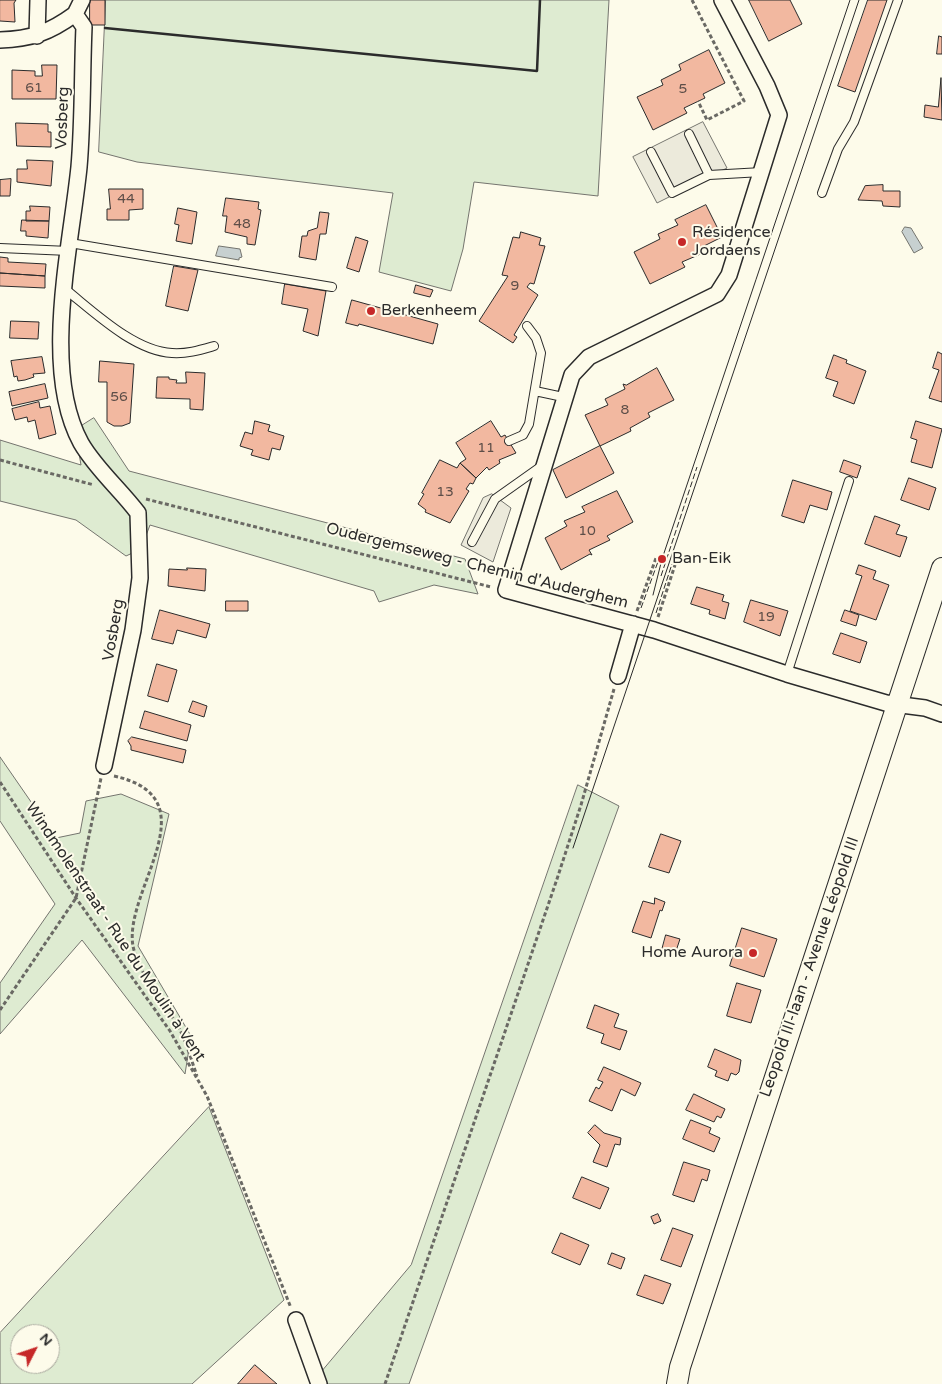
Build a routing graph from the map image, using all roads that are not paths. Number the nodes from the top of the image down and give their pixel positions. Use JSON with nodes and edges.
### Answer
{"nodes":[{"id":1,"x":38,"y":0,"type":"edge"},
{"id":2,"x":82,"y":0,"type":"edge"},
{"id":3,"x":722,"y":0,"type":"edge"},
{"id":4,"x":898,"y":0,"type":"edge"},
{"id":5,"x":74,"y":14,"type":"junction"},
{"id":6,"x":37,"y":36,"type":"junction"},
{"id":7,"x":0,"y":40,"type":"edge"},
{"id":8,"x":688,"y":134,"type":"dead end"},
{"id":9,"x":651,"y":152,"type":"dead end"},
{"id":10,"x":762,"y":172,"type":"junction"},
{"id":11,"x":709,"y":175,"type":"junction"},
{"id":12,"x":822,"y":193,"type":"dead end"},
{"id":13,"x":70,"y":247,"type":"junction"},
{"id":14,"x":0,"y":248,"type":"edge"},
{"id":15,"x":332,"y":287,"type":"dead end"},
{"id":16,"x":65,"y":289,"type":"junction"},
{"id":17,"x":528,"y":326,"type":"dead end"},
{"id":18,"x":214,"y":346,"type":"dead end"},
{"id":19,"x":535,"y":390,"type":"junction"},
{"id":20,"x":563,"y":397,"type":"junction"},
{"id":21,"x":510,"y":441,"type":"dead end"},
{"id":22,"x":543,"y":465,"type":"junction"},
{"id":23,"x":849,"y":481,"type":"dead end"},
{"id":24,"x":472,"y":542,"type":"dead end"},
{"id":25,"x":942,"y":568,"type":"edge"},
{"id":26,"x":633,"y":624,"type":"junction"},
{"id":27,"x":787,"y":674,"type":"junction"},
{"id":28,"x":618,"y":676,"type":"road end"},
{"id":29,"x":899,"y":704,"type":"junction"},
{"id":30,"x":942,"y":714,"type":"edge"},
{"id":31,"x":103,"y":770,"type":"road end"},
{"id":32,"x":296,"y":1320,"type":"road end"},
{"id":33,"x":679,"y":1376,"type":"edge"},
{"id":34,"x":320,"y":1384,"type":"edge"}],
"edges":[{"from":1,"to":6,"type":"street"},
{"from":2,"to":5,"type":"street"},
{"from":3,"to":10,"type":"street"},
{"from":4,"to":12,"type":"lane"},
{"from":5,"to":6,"type":"street"},
{"from":5,"to":13,"type":"street","name":"Vosberg"},
{"from":6,"to":7,"type":"street"},
{"from":8,"to":11,"type":"lane"},
{"from":9,"to":11,"type":"lane"},
{"from":10,"to":11,"type":"lane"},
{"from":10,"to":20,"type":"street"},
{"from":13,"to":14,"type":"lane"},
{"from":13,"to":15,"type":"lane"},
{"from":13,"to":16,"type":"street","name":"Vosberg"},
{"from":16,"to":18,"type":"lane"},
{"from":16,"to":31,"type":"street","name":"Vosberg"},
{"from":17,"to":19,"type":"lane"},
{"from":19,"to":20,"type":"lane"},
{"from":19,"to":21,"type":"lane"},
{"from":20,"to":22,"type":"street"},
{"from":22,"to":24,"type":"lane"},
{"from":22,"to":26,"type":"street","name":"Oudergemseweg - Chemin d'Auderghem"},
{"from":23,"to":27,"type":"lane"},
{"from":25,"to":29,"type":"street","name":"Leopold III-laan - Avenue Léopold III"},
{"from":26,"to":27,"type":"street","name":"Oudergemseweg - Chemin d'Auderghem"},
{"from":26,"to":28,"type":"street"},
{"from":27,"to":29,"type":"street","name":"Oudergemseweg - Chemin d'Auderghem"},
{"from":29,"to":30,"type":"street","name":"Oudergemseweg - Chemin d'Auderghem"},
{"from":29,"to":33,"type":"street","name":"Leopold III-laan - Avenue Léopold III"},
{"from":32,"to":34,"type":"street"}]}
